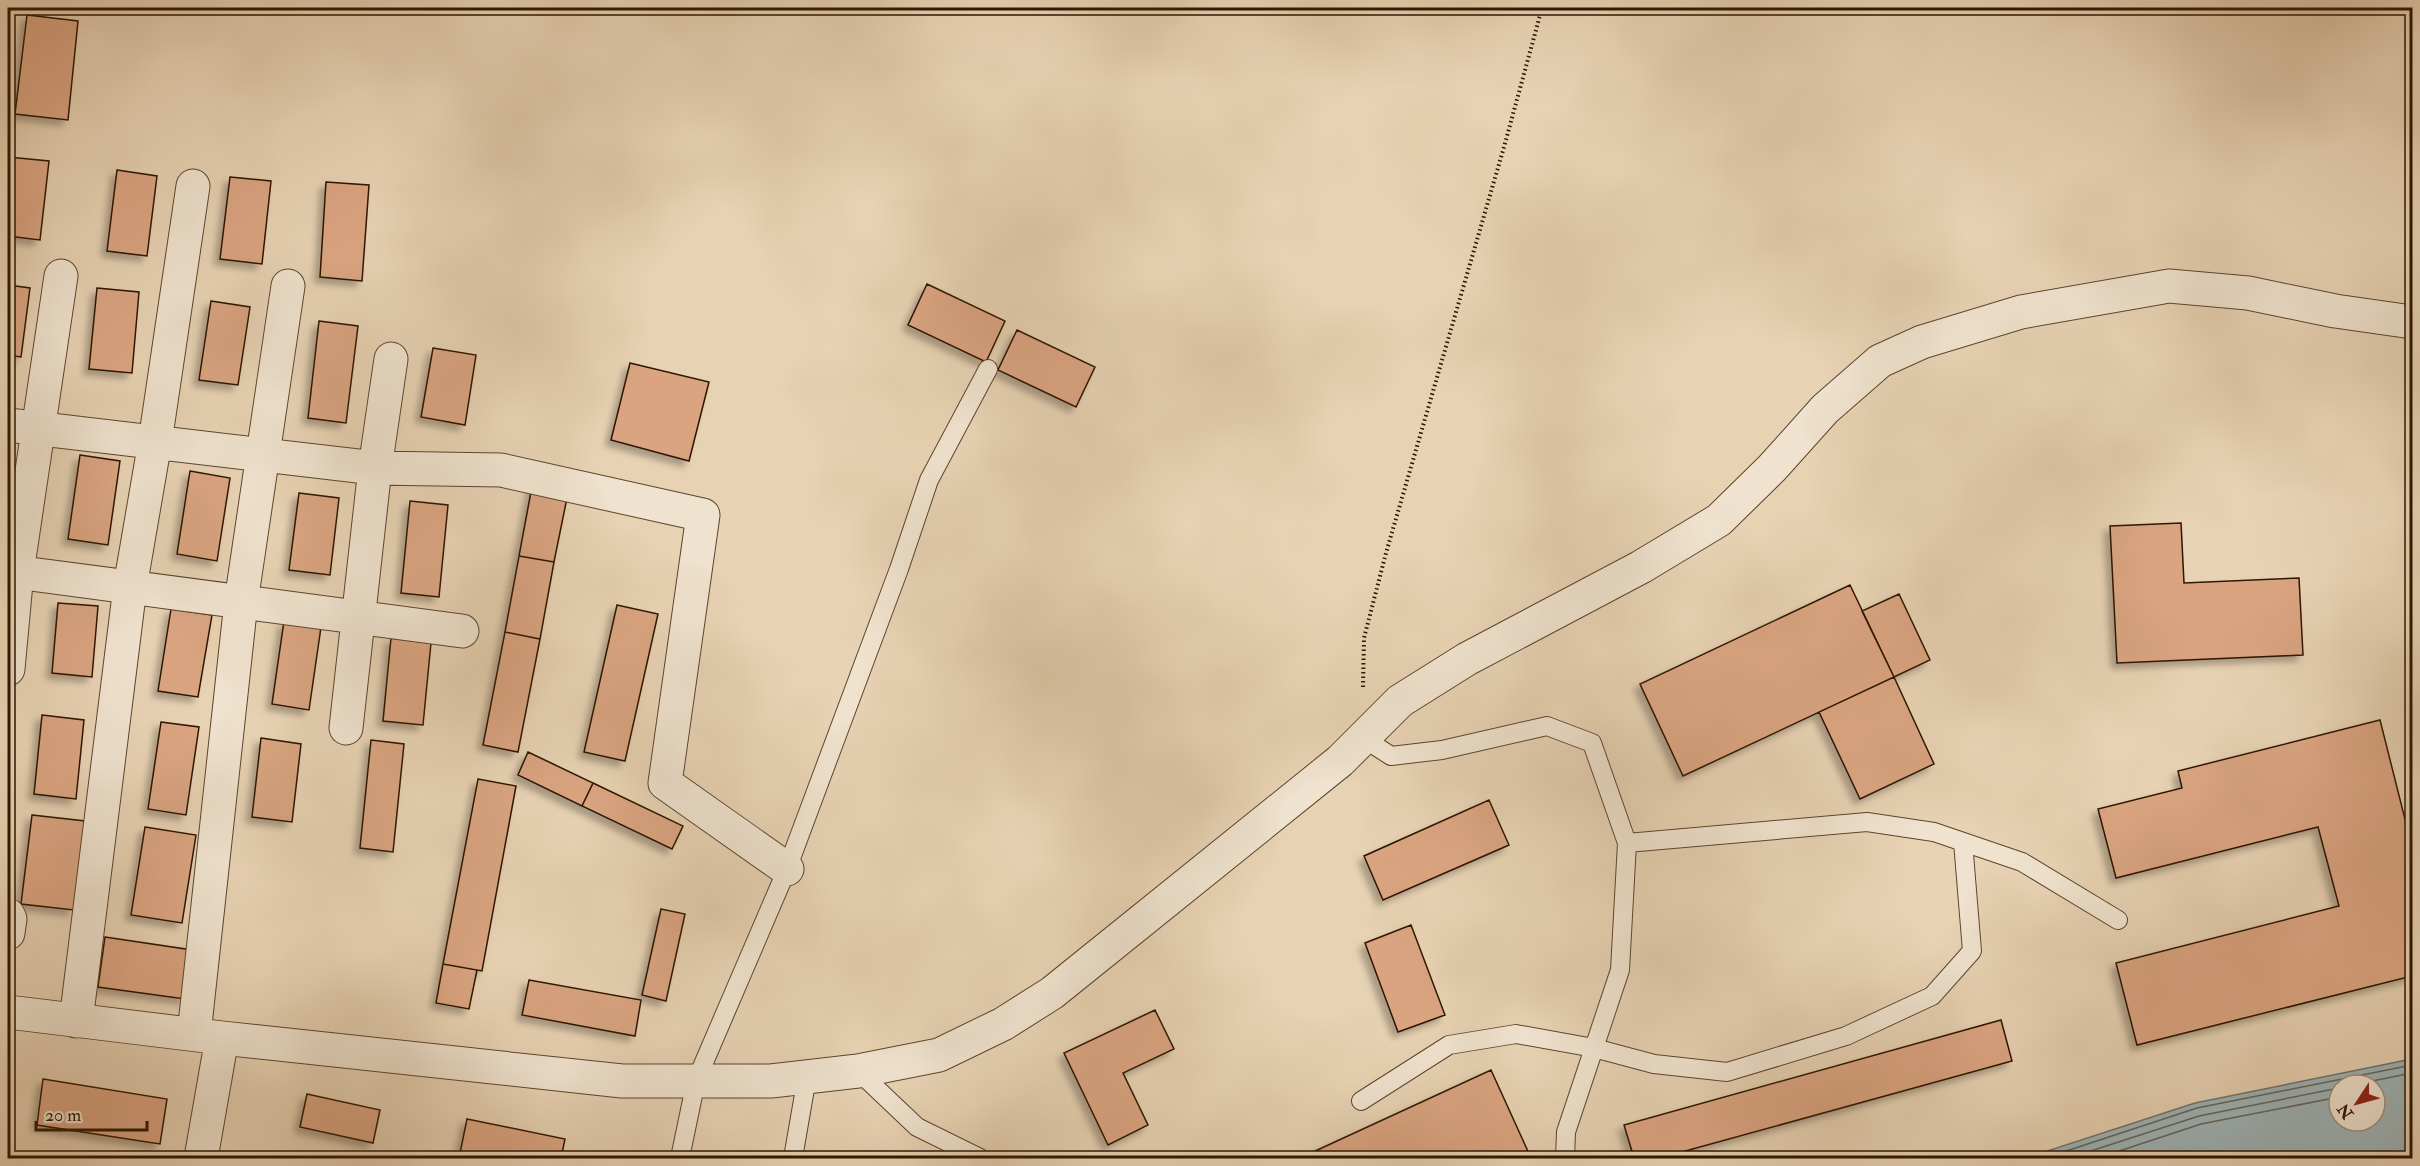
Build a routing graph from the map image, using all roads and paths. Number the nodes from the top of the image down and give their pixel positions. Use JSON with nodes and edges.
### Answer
{"nodes":[{"id":1,"x":1542,"y":8,"type":"edge"},
{"id":2,"x":193,"y":186,"type":"dead end"},
{"id":3,"x":61,"y":276,"type":"dead end"},
{"id":4,"x":288,"y":286,"type":"dead end"},
{"id":5,"x":2412,"y":322,"type":"edge"},
{"id":6,"x":391,"y":359,"type":"dead end"},
{"id":7,"x":988,"y":369,"type":"dead end"},
{"id":8,"x":23,"y":427,"type":"edge"},
{"id":9,"x":155,"y":442,"type":"junction"},
{"id":10,"x":264,"y":455,"type":"junction"},
{"id":11,"x":375,"y":468,"type":"junction"},
{"id":12,"x":12,"y":572,"type":"edge"},
{"id":13,"x":130,"y":587,"type":"junction"},
{"id":14,"x":242,"y":602,"type":"junction"},
{"id":15,"x":462,"y":632,"type":"dead end"},
{"id":16,"x":8,"y":669,"type":"edge"},
{"id":17,"x":346,"y":728,"type":"dead end"},
{"id":18,"x":1363,"y":738,"type":"junction"},
{"id":19,"x":1963,"y":842,"type":"junction"},
{"id":20,"x":1627,"y":843,"type":"junction"},
{"id":21,"x":787,"y":869,"type":"junction"},
{"id":22,"x":8,"y":915,"type":"edge"},
{"id":23,"x":2118,"y":920,"type":"dead end"},
{"id":24,"x":8,"y":933,"type":"edge"},
{"id":25,"x":8,"y":1012,"type":"edge"},
{"id":26,"x":76,"y":1021,"type":"junction"},
{"id":27,"x":208,"y":1036,"type":"junction"},
{"id":28,"x":1594,"y":1048,"type":"junction"},
{"id":29,"x":858,"y":1071,"type":"junction"},
{"id":30,"x":807,"y":1077,"type":"junction"},
{"id":31,"x":696,"y":1081,"type":"junction"},
{"id":32,"x":1361,"y":1101,"type":"dead end"},
{"id":33,"x":201,"y":1158,"type":"edge"},
{"id":34,"x":680,"y":1158,"type":"edge"},
{"id":35,"x":793,"y":1158,"type":"edge"},
{"id":36,"x":980,"y":1158,"type":"edge"},
{"id":37,"x":1565,"y":1158,"type":"edge"}],
"edges":[{"from":1,"to":18,"type":"path"},
{"from":2,"to":9,"type":"street"},
{"from":3,"to":8,"type":"street"},
{"from":4,"to":10,"type":"street"},
{"from":5,"to":18,"type":"street"},
{"from":6,"to":11,"type":"street"},
{"from":7,"to":21,"type":"lane"},
{"from":8,"to":9,"type":"street"},
{"from":8,"to":12,"type":"street"},
{"from":9,"to":10,"type":"street"},
{"from":9,"to":13,"type":"street"},
{"from":10,"to":11,"type":"street"},
{"from":10,"to":14,"type":"street"},
{"from":11,"to":17,"type":"street"},
{"from":11,"to":21,"type":"street"},
{"from":12,"to":13,"type":"street"},
{"from":12,"to":16,"type":"street"},
{"from":13,"to":14,"type":"street"},
{"from":13,"to":26,"type":"street"},
{"from":14,"to":15,"type":"street"},
{"from":14,"to":27,"type":"street"},
{"from":18,"to":20,"type":"lane"},
{"from":18,"to":29,"type":"street"},
{"from":19,"to":20,"type":"lane"},
{"from":19,"to":23,"type":"lane"},
{"from":19,"to":28,"type":"lane"},
{"from":20,"to":28,"type":"lane"},
{"from":21,"to":31,"type":"lane"},
{"from":22,"to":24,"type":"street"},
{"from":25,"to":26,"type":"street"},
{"from":26,"to":27,"type":"street"},
{"from":27,"to":31,"type":"street"},
{"from":27,"to":33,"type":"street"},
{"from":28,"to":32,"type":"lane"},
{"from":28,"to":37,"type":"lane"},
{"from":29,"to":30,"type":"street"},
{"from":29,"to":36,"type":"lane"},
{"from":30,"to":31,"type":"street"},
{"from":30,"to":35,"type":"lane"},
{"from":31,"to":34,"type":"lane"}]}
